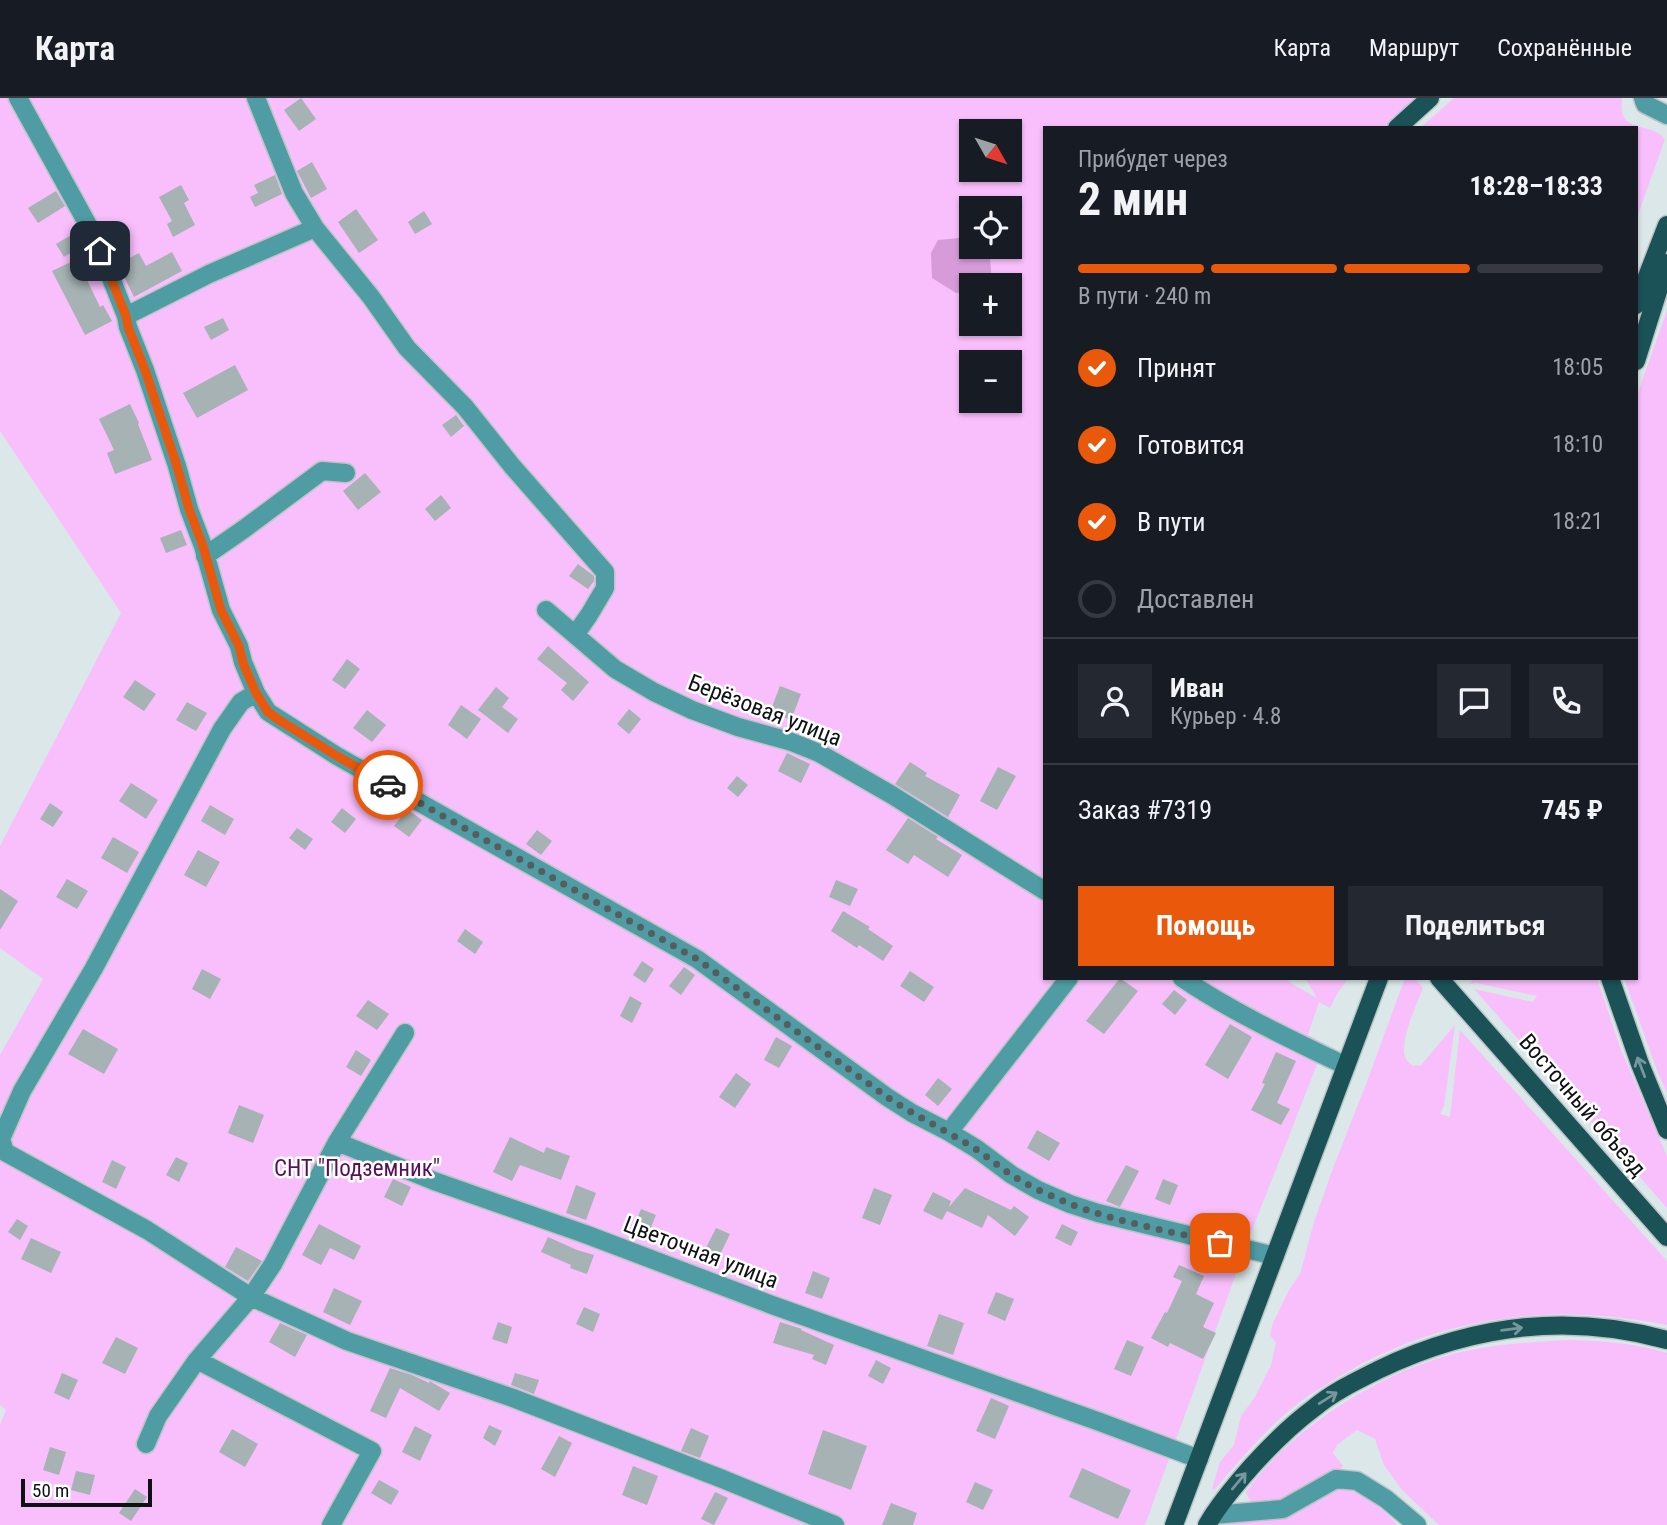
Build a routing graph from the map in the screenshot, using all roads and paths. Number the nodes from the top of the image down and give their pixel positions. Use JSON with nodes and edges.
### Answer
{"nodes":[{"id":1,"x":18,"y":98,"type":"edge"},
{"id":2,"x":256,"y":98,"type":"edge"},
{"id":3,"x":1430,"y":98,"type":"edge"},
{"id":4,"x":1643,"y":98,"type":"edge"},
{"id":5,"x":1667,"y":115,"type":"edge"},
{"id":6,"x":1399,"y":126,"type":"edge"},
{"id":7,"x":1667,"y":225,"type":"edge"},
{"id":8,"x":315,"y":228,"type":"junction"},
{"id":9,"x":1667,"y":263,"type":"edge"},
{"id":10,"x":1638,"y":300,"type":"edge"},
{"id":11,"x":126,"y":316,"type":"junction"},
{"id":12,"x":1638,"y":355,"type":"edge"},
{"id":13,"x":346,"y":473,"type":"dead end"},
{"id":14,"x":205,"y":556,"type":"junction"},
{"id":15,"x":546,"y":610,"type":"dead end"},
{"id":16,"x":575,"y":635,"type":"junction"},
{"id":17,"x":256,"y":693,"type":"junction"},
{"id":18,"x":1043,"y":890,"type":"edge"},
{"id":19,"x":1067,"y":980,"type":"edge"},
{"id":20,"x":1185,"y":980,"type":"edge"},
{"id":21,"x":1379,"y":980,"type":"edge"},
{"id":22,"x":1441,"y":980,"type":"edge"},
{"id":23,"x":1611,"y":980,"type":"edge"},
{"id":24,"x":405,"y":1033,"type":"dead end"},
{"id":25,"x":1346,"y":1066,"type":"junction"},
{"id":26,"x":1667,"y":1130,"type":"edge"},
{"id":27,"x":949,"y":1132,"type":"junction"},
{"id":28,"x":337,"y":1142,"type":"junction"},
{"id":29,"x":1667,"y":1237,"type":"edge"},
{"id":30,"x":1275,"y":1256,"type":"junction"},
{"id":31,"x":251,"y":1297,"type":"junction"},
{"id":32,"x":1667,"y":1340,"type":"edge"},
{"id":33,"x":197,"y":1360,"type":"junction"},
{"id":34,"x":146,"y":1444,"type":"dead end"},
{"id":35,"x":1199,"y":1459,"type":"junction"},
{"id":36,"x":1210,"y":1520,"type":"edge"},
{"id":37,"x":331,"y":1525,"type":"edge"},
{"id":38,"x":835,"y":1525,"type":"edge"},
{"id":39,"x":1174,"y":1525,"type":"edge"},
{"id":40,"x":1417,"y":1525,"type":"edge"}],
"edges":[{"from":1,"to":11,"type":"street"},
{"from":2,"to":8,"type":"street"},
{"from":3,"to":6,"type":"main road"},
{"from":4,"to":5,"type":"street"},
{"from":7,"to":10,"type":"main road"},
{"from":8,"to":11,"type":"street"},
{"from":8,"to":16,"type":"street"},
{"from":9,"to":12,"type":"main road"},
{"from":11,"to":14,"type":"street"},
{"from":13,"to":14,"type":"street"},
{"from":14,"to":17,"type":"street"},
{"from":15,"to":16,"type":"street","name":"Берёзовая улица"},
{"from":16,"to":18,"type":"street","name":"Берёзовая улица"},
{"from":17,"to":27,"type":"street"},
{"from":17,"to":31,"type":"street"},
{"from":19,"to":27,"type":"street"},
{"from":20,"to":25,"type":"street"},
{"from":21,"to":25,"type":"main road"},
{"from":22,"to":29,"type":"main road","name":"Восточный объезд"},
{"from":26,"to":23,"type":"main road","one_way":true},
{"from":24,"to":28,"type":"street"},
{"from":25,"to":30,"type":"main road"},
{"from":27,"to":30,"type":"street"},
{"from":28,"to":31,"type":"street"},
{"from":28,"to":35,"type":"street","name":"Цветочная улица"},
{"from":30,"to":35,"type":"main road"},
{"from":31,"to":33,"type":"street"},
{"from":31,"to":38,"type":"street"},
{"from":36,"to":32,"type":"main road","one_way":true},
{"from":33,"to":34,"type":"street"},
{"from":33,"to":37,"type":"street"},
{"from":35,"to":39,"type":"main road"},
{"from":36,"to":40,"type":"street"}]}
